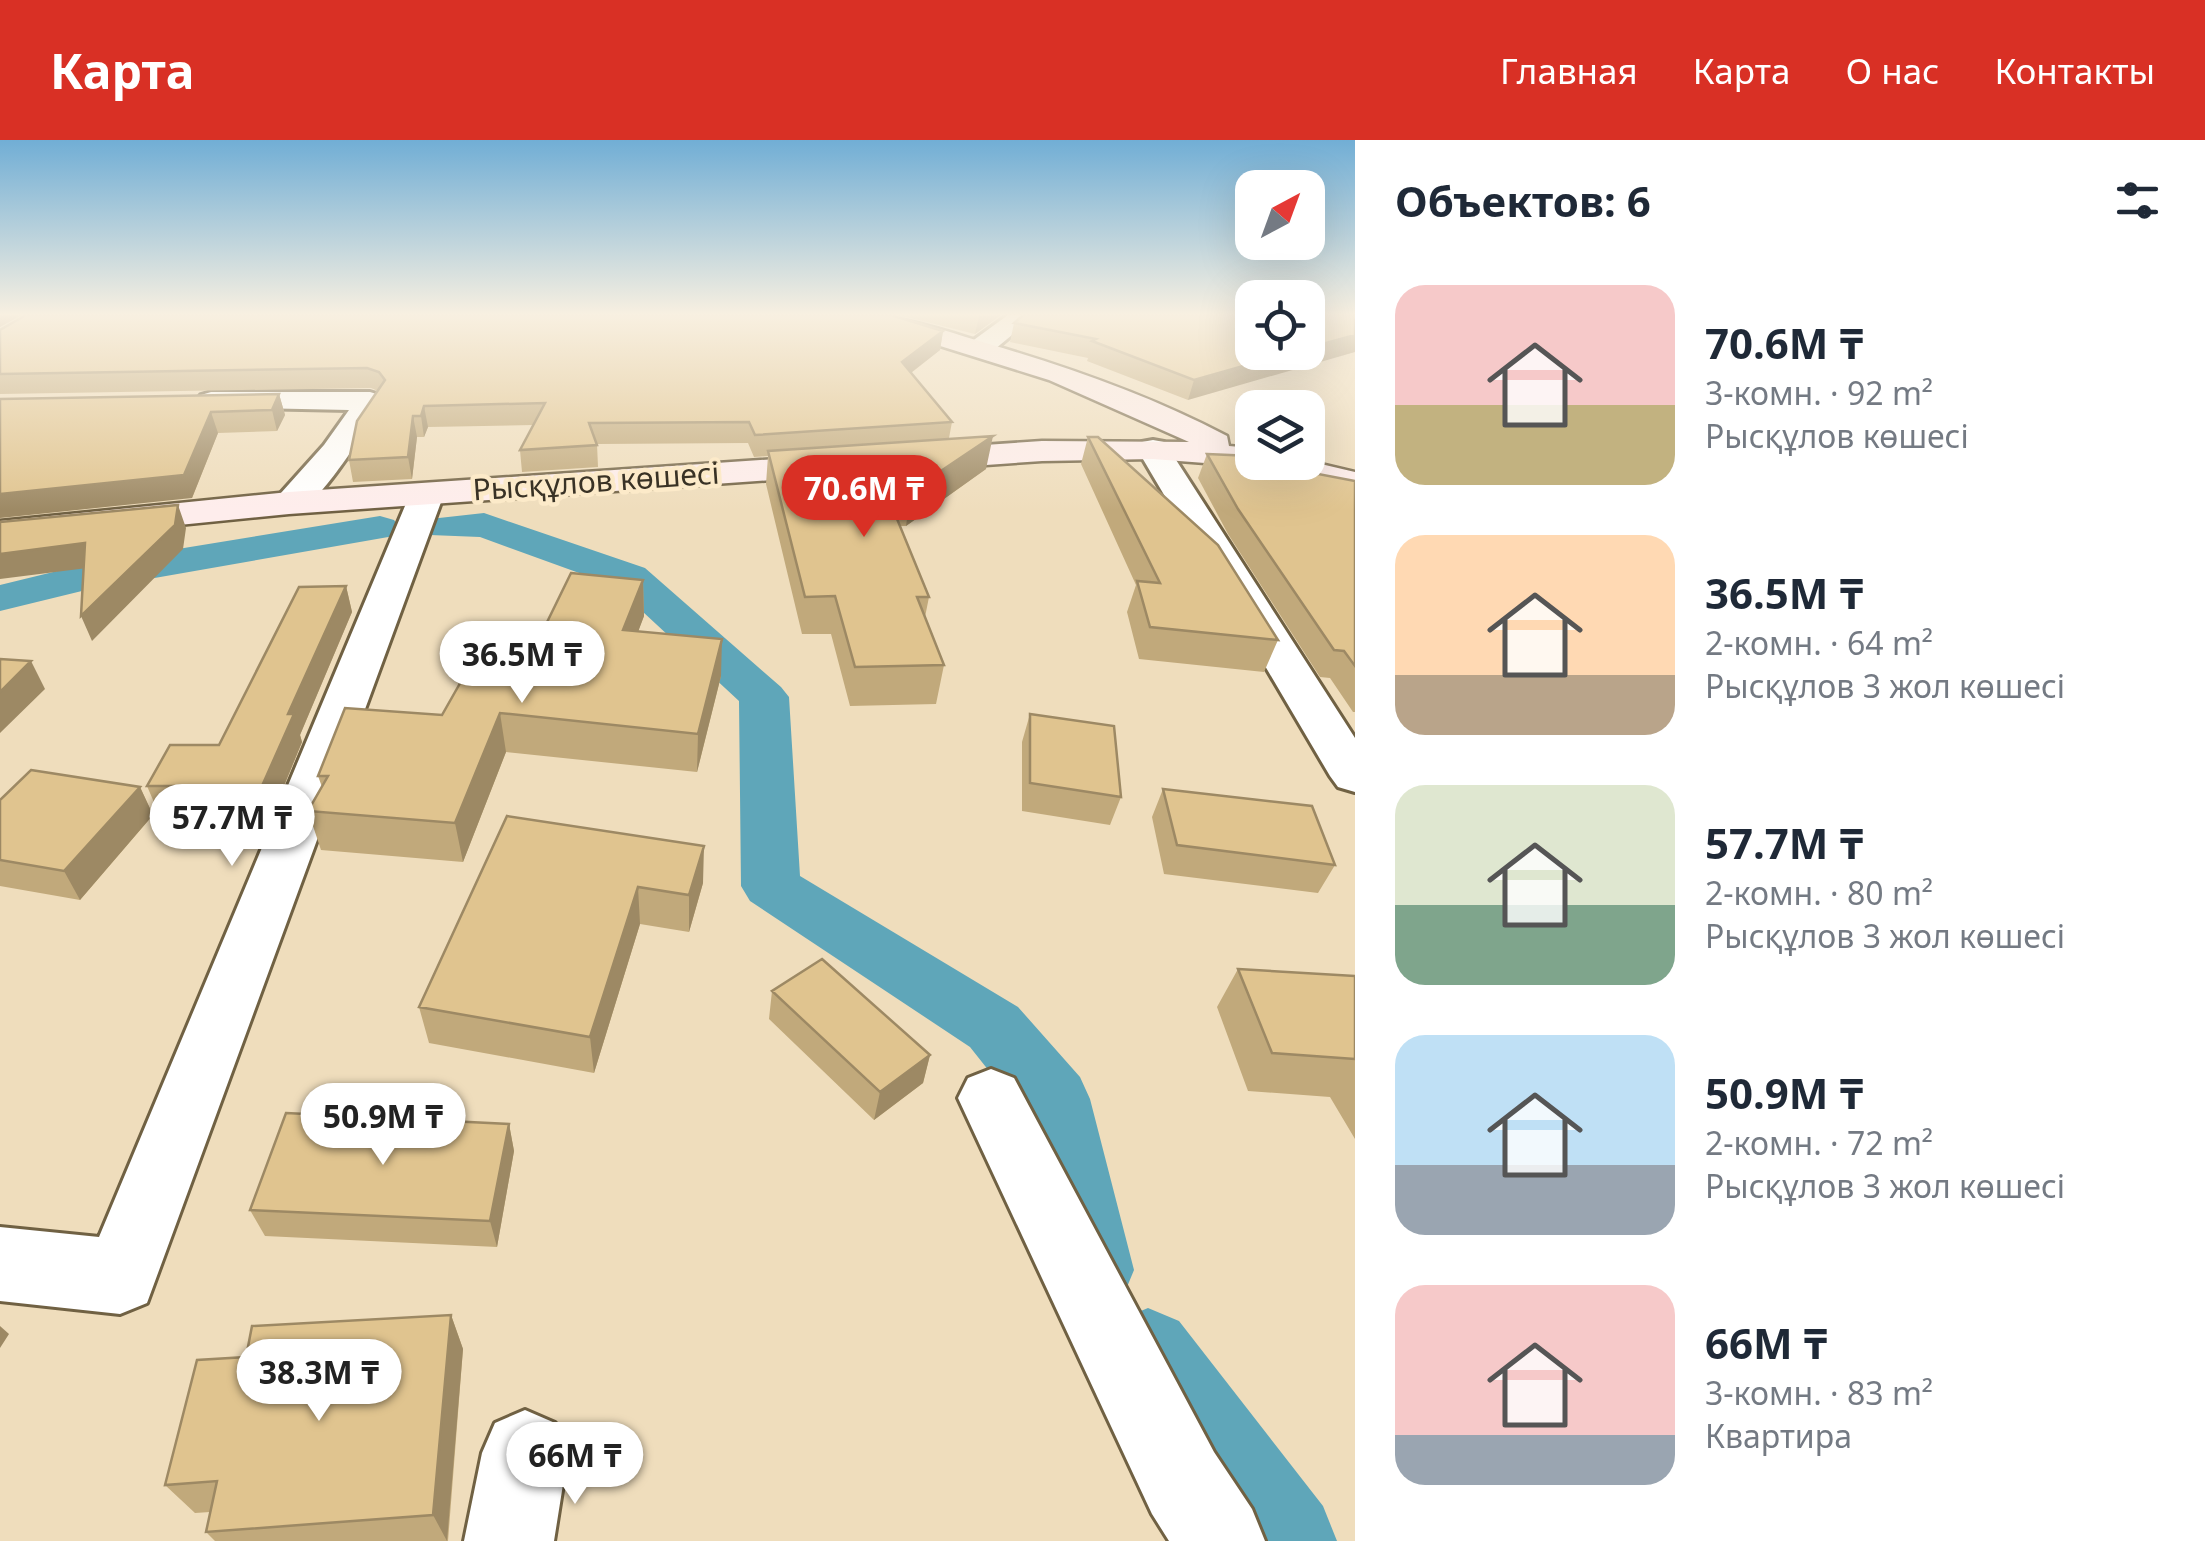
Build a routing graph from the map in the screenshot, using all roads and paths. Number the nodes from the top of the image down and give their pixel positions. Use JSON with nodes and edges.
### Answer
{"nodes":[{"id":1,"x":1069,"y":380,"type":"edge"},
{"id":2,"x":1101,"y":392,"type":"junction"},
{"id":3,"x":182,"y":401,"type":"edge"},
{"id":4,"x":1153,"y":448,"type":"junction"},
{"id":5,"x":1042,"y":451,"type":"junction"},
{"id":6,"x":1235,"y":452,"type":"edge"},
{"id":7,"x":1235,"y":455,"type":"edge"},
{"id":8,"x":1325,"y":474,"type":"edge"},
{"id":9,"x":1354,"y":481,"type":"edge"},
{"id":10,"x":427,"y":494,"type":"junction"},
{"id":11,"x":289,"y":503,"type":"junction"},
{"id":12,"x":0,"y":532,"type":"edge"},
{"id":13,"x":1355,"y":776,"type":"edge"},
{"id":14,"x":992,"y":1098,"type":"dead end"},
{"id":15,"x":0,"y":1264,"type":"edge"},
{"id":16,"x":524,"y":1453,"type":"dead end"},
{"id":17,"x":509,"y":1541,"type":"edge"},
{"id":18,"x":1220,"y":1541,"type":"edge"}],
"edges":[{"from":1,"to":2,"type":"main road"},
{"from":2,"to":5,"type":"main road"},
{"from":2,"to":6,"type":"main road"},
{"from":3,"to":11,"type":"street"},
{"from":4,"to":5,"type":"main road","name":"Рысқұлов көшесі"},
{"from":4,"to":7,"type":"main road","name":"Рысқұлов көшесі"},
{"from":4,"to":13,"type":"street"},
{"from":5,"to":10,"type":"main road","name":"Рысқұлов көшесі"},
{"from":8,"to":9,"type":"main road"},
{"from":10,"to":11,"type":"main road","name":"Рысқұлов көшесі"},
{"from":10,"to":15,"type":"street"},
{"from":11,"to":12,"type":"main road","name":"Рысқұлов көшесі"},
{"from":14,"to":18,"type":"street"},
{"from":16,"to":17,"type":"street"}]}
